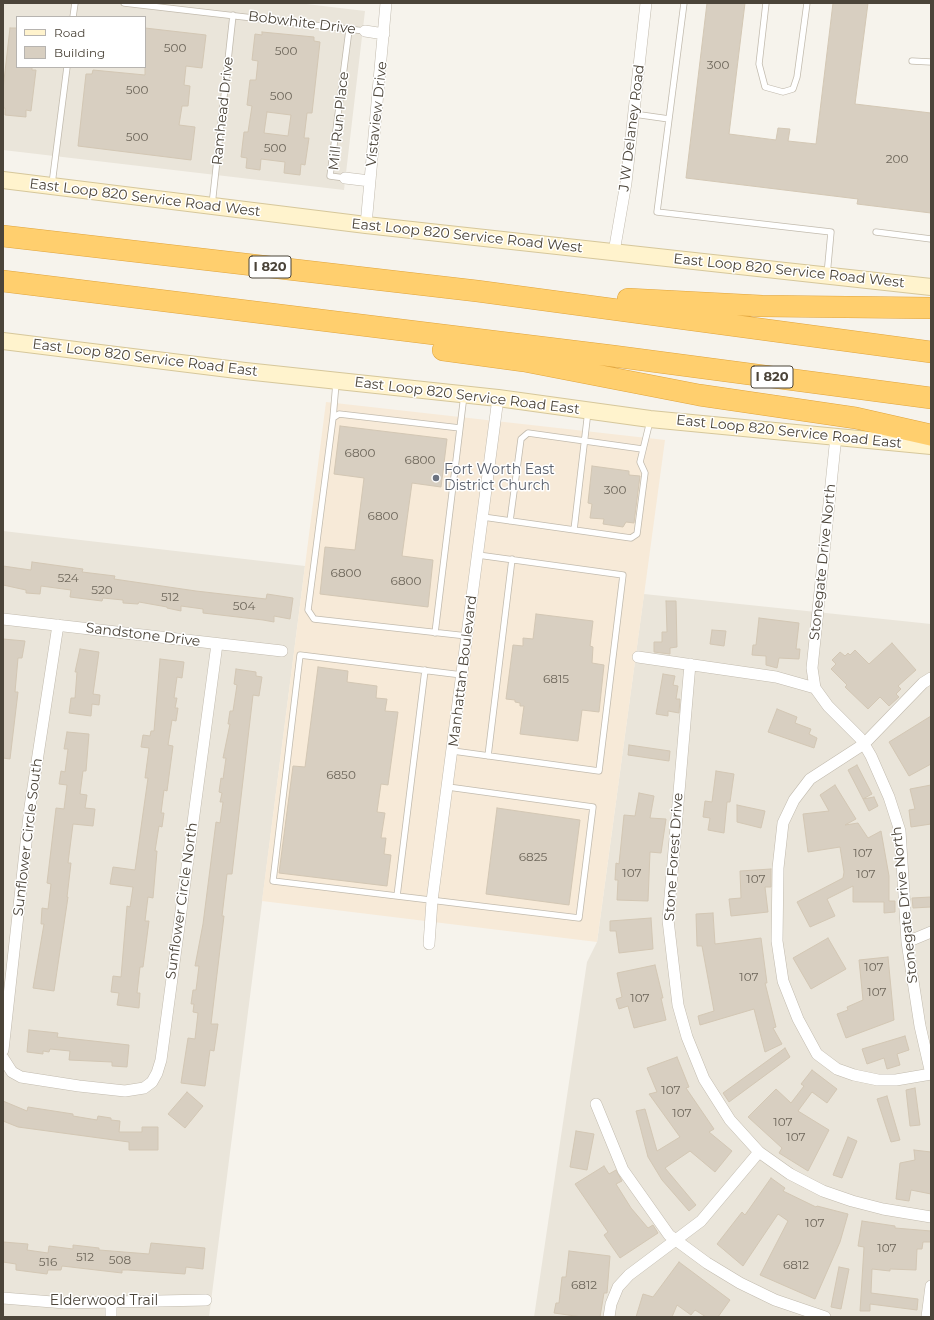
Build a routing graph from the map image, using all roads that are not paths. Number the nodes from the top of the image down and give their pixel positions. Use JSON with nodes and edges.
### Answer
{"nodes":[{"id":1,"x":75,"y":3,"type":"edge"},
{"id":2,"x":124,"y":3,"type":"edge"},
{"id":3,"x":386,"y":3,"type":"edge"},
{"id":4,"x":646,"y":3,"type":"edge"},
{"id":5,"x":684,"y":3,"type":"edge"},
{"id":6,"x":766,"y":3,"type":"edge"},
{"id":7,"x":807,"y":3,"type":"edge"},
{"id":8,"x":234,"y":15,"type":"junction"},
{"id":9,"x":73,"y":16,"type":"edge"},
{"id":10,"x":349,"y":30,"type":"junction"},
{"id":11,"x":365,"y":31,"type":"joint"},
{"id":12,"x":384,"y":34,"type":"junction"},
{"id":13,"x":912,"y":61,"type":"dead end"},
{"id":14,"x":931,"y":62,"type":"edge"},
{"id":15,"x":67,"y":68,"type":"edge"},
{"id":16,"x":634,"y":114,"type":"junction"},
{"id":17,"x":669,"y":119,"type":"junction"},
{"id":18,"x":345,"y":178,"type":"joint"},
{"id":19,"x":3,"y":180,"type":"edge"},
{"id":20,"x":370,"y":181,"type":"junction"},
{"id":21,"x":51,"y":186,"type":"junction"},
{"id":22,"x":212,"y":206,"type":"junction"},
{"id":23,"x":366,"y":225,"type":"junction"},
{"id":24,"x":3,"y":231,"type":"edge"},
{"id":25,"x":876,"y":232,"type":"dead end"},
{"id":26,"x":3,"y":236,"type":"edge"},
{"id":27,"x":931,"y":239,"type":"edge"},
{"id":28,"x":63,"y":242,"type":"junction"},
{"id":29,"x":614,"y":252,"type":"junction"},
{"id":30,"x":827,"y":275,"type":"junction"},
{"id":31,"x":3,"y":281,"type":"edge"},
{"id":32,"x":931,"y":287,"type":"edge"},
{"id":33,"x":477,"y":291,"type":"junction"},
{"id":34,"x":214,"y":308,"type":"junction"},
{"id":35,"x":931,"y":308,"type":"edge"},
{"id":36,"x":3,"y":341,"type":"edge"},
{"id":37,"x":931,"y":352,"type":"edge"},
{"id":38,"x":336,"y":381,"type":"junction"},
{"id":39,"x":464,"y":394,"type":"junction"},
{"id":40,"x":498,"y":398,"type":"junction"},
{"id":41,"x":931,"y":398,"type":"edge"},
{"id":42,"x":589,"y":410,"type":"junction"},
{"id":43,"x":333,"y":418,"type":"junction"},
{"id":44,"x":650,"y":418,"type":"junction"},
{"id":45,"x":460,"y":428,"type":"junction"},
{"id":46,"x":931,"y":435,"type":"edge"},
{"id":47,"x":836,"y":436,"type":"junction"},
{"id":48,"x":585,"y":441,"type":"junction"},
{"id":49,"x":931,"y":446,"type":"edge"},
{"id":50,"x":642,"y":449,"type":"junction"},
{"id":51,"x":483,"y":517,"type":"junction"},
{"id":52,"x":510,"y":521,"type":"junction"},
{"id":53,"x":574,"y":530,"type":"junction"},
{"id":54,"x":478,"y":554,"type":"junction"},
{"id":55,"x":512,"y":559,"type":"junction"},
{"id":56,"x":3,"y":619,"type":"edge"},
{"id":57,"x":58,"y":625,"type":"junction"},
{"id":58,"x":435,"y":633,"type":"junction"},
{"id":59,"x":468,"y":636,"type":"junction"},
{"id":60,"x":217,"y":644,"type":"junction"},
{"id":61,"x":282,"y":651,"type":"dead end"},
{"id":62,"x":638,"y":657,"type":"dead end"},
{"id":63,"x":690,"y":664,"type":"junction"},
{"id":64,"x":425,"y":670,"type":"junction"},
{"id":65,"x":462,"y":675,"type":"junction"},
{"id":66,"x":931,"y":678,"type":"edge"},
{"id":67,"x":815,"y":688,"type":"junction"},
{"id":68,"x":864,"y":744,"type":"junction"},
{"id":69,"x":453,"y":751,"type":"junction"},
{"id":70,"x":488,"y":756,"type":"junction"},
{"id":71,"x":448,"y":787,"type":"junction"},
{"id":72,"x":397,"y":896,"type":"junction"},
{"id":73,"x":432,"y":901,"type":"junction"},
{"id":74,"x":931,"y":932,"type":"edge"},
{"id":75,"x":907,"y":942,"type":"junction"},
{"id":76,"x":430,"y":944,"type":"dead end"},
{"id":77,"x":3,"y":1050,"type":"edge"},
{"id":78,"x":3,"y":1058,"type":"edge"},
{"id":79,"x":931,"y":1074,"type":"edge"},
{"id":80,"x":596,"y":1104,"type":"dead end"},
{"id":81,"x":759,"y":1152,"type":"junction"},
{"id":82,"x":931,"y":1217,"type":"edge"},
{"id":83,"x":677,"y":1240,"type":"junction"},
{"id":84,"x":931,"y":1286,"type":"edge"},
{"id":85,"x":3,"y":1298,"type":"edge"},
{"id":86,"x":206,"y":1300,"type":"dead end"},
{"id":87,"x":111,"y":1303,"type":"junction"},
{"id":88,"x":112,"y":1317,"type":"edge"},
{"id":89,"x":609,"y":1317,"type":"edge"},
{"id":90,"x":825,"y":1317,"type":"edge"},
{"id":91,"x":926,"y":1317,"type":"edge"}],
"edges":[{"from":1,"to":9,"type":"lane"},
{"from":2,"to":8,"type":"lane","name":"Bobwhite Drive"},
{"from":3,"to":12,"type":"street","name":"Vistaview Drive"},
{"from":4,"to":16,"type":"street","name":"J W Delaney Road"},
{"from":5,"to":17,"type":"lane"},
{"from":6,"to":7,"type":"lane"},
{"from":8,"to":10,"type":"lane","name":"Bobwhite Drive"},
{"from":8,"to":22,"type":"lane","name":"Ramhead Drive"},
{"from":10,"to":11,"type":"lane","name":"Bobwhite Drive"},
{"from":10,"to":18,"type":"lane","name":"Mill Run Place"},
{"from":11,"to":12,"type":"street","name":"Bobwhite Drive"},
{"from":12,"to":20,"type":"street","name":"Vistaview Drive"},
{"from":13,"to":14,"type":"lane"},
{"from":15,"to":21,"type":"lane"},
{"from":16,"to":17,"type":"lane"},
{"from":16,"to":29,"type":"street","name":"J W Delaney Road"},
{"from":17,"to":30,"type":"lane"},
{"from":18,"to":20,"type":"street","name":"Mill Run Place"},
{"from":19,"to":21,"type":"main road","name":"East Loop 820 Service Road West"},
{"from":20,"to":23,"type":"street","name":"Vistaview Drive"},
{"from":21,"to":22,"type":"main road","name":"East Loop 820 Service Road West"},
{"from":22,"to":23,"type":"main road","name":"East Loop 820 Service Road West"},
{"from":23,"to":29,"type":"main road","name":"East Loop 820 Service Road West"},
{"from":24,"to":28,"type":"highway"},
{"from":25,"to":27,"type":"lane"},
{"from":26,"to":28,"type":"highway","number":"I 820"},
{"from":28,"to":33,"type":"highway","number":"I 820"},
{"from":29,"to":30,"type":"main road","name":"East Loop 820 Service Road West"},
{"from":30,"to":32,"type":"main road","name":"East Loop 820 Service Road West"},
{"from":31,"to":34,"type":"highway","number":"I 820"},
{"from":33,"to":35,"type":"highway"},
{"from":33,"to":37,"type":"highway","number":"I 820"},
{"from":34,"to":41,"type":"highway","number":"I 820"},
{"from":34,"to":46,"type":"highway"},
{"from":36,"to":38,"type":"main road","name":"East Loop 820 Service Road East"},
{"from":38,"to":39,"type":"main road","name":"East Loop 820 Service Road East"},
{"from":38,"to":43,"type":"lane"},
{"from":39,"to":40,"type":"main road","name":"East Loop 820 Service Road East"},
{"from":39,"to":45,"type":"lane"},
{"from":40,"to":42,"type":"main road","name":"East Loop 820 Service Road East"},
{"from":40,"to":51,"type":"street","name":"Manhattan Boulevard"},
{"from":42,"to":44,"type":"main road","name":"East Loop 820 Service Road East"},
{"from":42,"to":48,"type":"lane"},
{"from":43,"to":45,"type":"lane"},
{"from":43,"to":58,"type":"lane"},
{"from":44,"to":47,"type":"main road","name":"East Loop 820 Service Road East"},
{"from":44,"to":50,"type":"lane"},
{"from":45,"to":58,"type":"lane"},
{"from":47,"to":49,"type":"main road","name":"East Loop 820 Service Road East"},
{"from":47,"to":67,"type":"street","name":"Stonegate Drive North"},
{"from":48,"to":50,"type":"lane"},
{"from":48,"to":52,"type":"lane"},
{"from":48,"to":53,"type":"lane"},
{"from":50,"to":53,"type":"lane"},
{"from":51,"to":52,"type":"lane"},
{"from":51,"to":54,"type":"street","name":"Manhattan Boulevard"},
{"from":52,"to":53,"type":"lane"},
{"from":54,"to":55,"type":"lane"},
{"from":54,"to":59,"type":"street","name":"Manhattan Boulevard"},
{"from":55,"to":70,"type":"lane"},
{"from":55,"to":70,"type":"lane"},
{"from":56,"to":57,"type":"street","name":"Sandstone Drive"},
{"from":57,"to":60,"type":"street","name":"Sandstone Drive"},
{"from":57,"to":77,"type":"street","name":"Sunflower Circle South"},
{"from":58,"to":59,"type":"lane"},
{"from":59,"to":65,"type":"street","name":"Manhattan Boulevard"},
{"from":60,"to":61,"type":"street","name":"Sandstone Drive"},
{"from":60,"to":78,"type":"street","name":"Sunflower Circle North"},
{"from":62,"to":63,"type":"street"},
{"from":63,"to":67,"type":"street"},
{"from":63,"to":81,"type":"street","name":"Stone Forest Drive"},
{"from":64,"to":65,"type":"lane"},
{"from":64,"to":72,"type":"lane"},
{"from":64,"to":72,"type":"lane"},
{"from":65,"to":69,"type":"street","name":"Manhattan Boulevard"},
{"from":66,"to":68,"type":"street"},
{"from":67,"to":68,"type":"street","name":"Stonegate Drive North"},
{"from":68,"to":75,"type":"street","name":"Stonegate Drive North"},
{"from":68,"to":79,"type":"street"},
{"from":69,"to":70,"type":"lane"},
{"from":69,"to":71,"type":"street","name":"Manhattan Boulevard"},
{"from":71,"to":73,"type":"street","name":"Manhattan Boulevard"},
{"from":71,"to":73,"type":"lane"},
{"from":72,"to":73,"type":"lane"},
{"from":73,"to":76,"type":"street","name":"Manhattan Boulevard"},
{"from":74,"to":75,"type":"street"},
{"from":75,"to":79,"type":"street","name":"Stonegate Drive North"},
{"from":80,"to":83,"type":"street"},
{"from":81,"to":82,"type":"street","name":"Stone Forest Drive"},
{"from":81,"to":83,"type":"street"},
{"from":83,"to":89,"type":"street"},
{"from":83,"to":90,"type":"street"},
{"from":84,"to":91,"type":"street"},
{"from":85,"to":87,"type":"street","name":"Elderwood Trail"},
{"from":86,"to":87,"type":"street","name":"Elderwood Trail"},
{"from":87,"to":88,"type":"street"}]}
